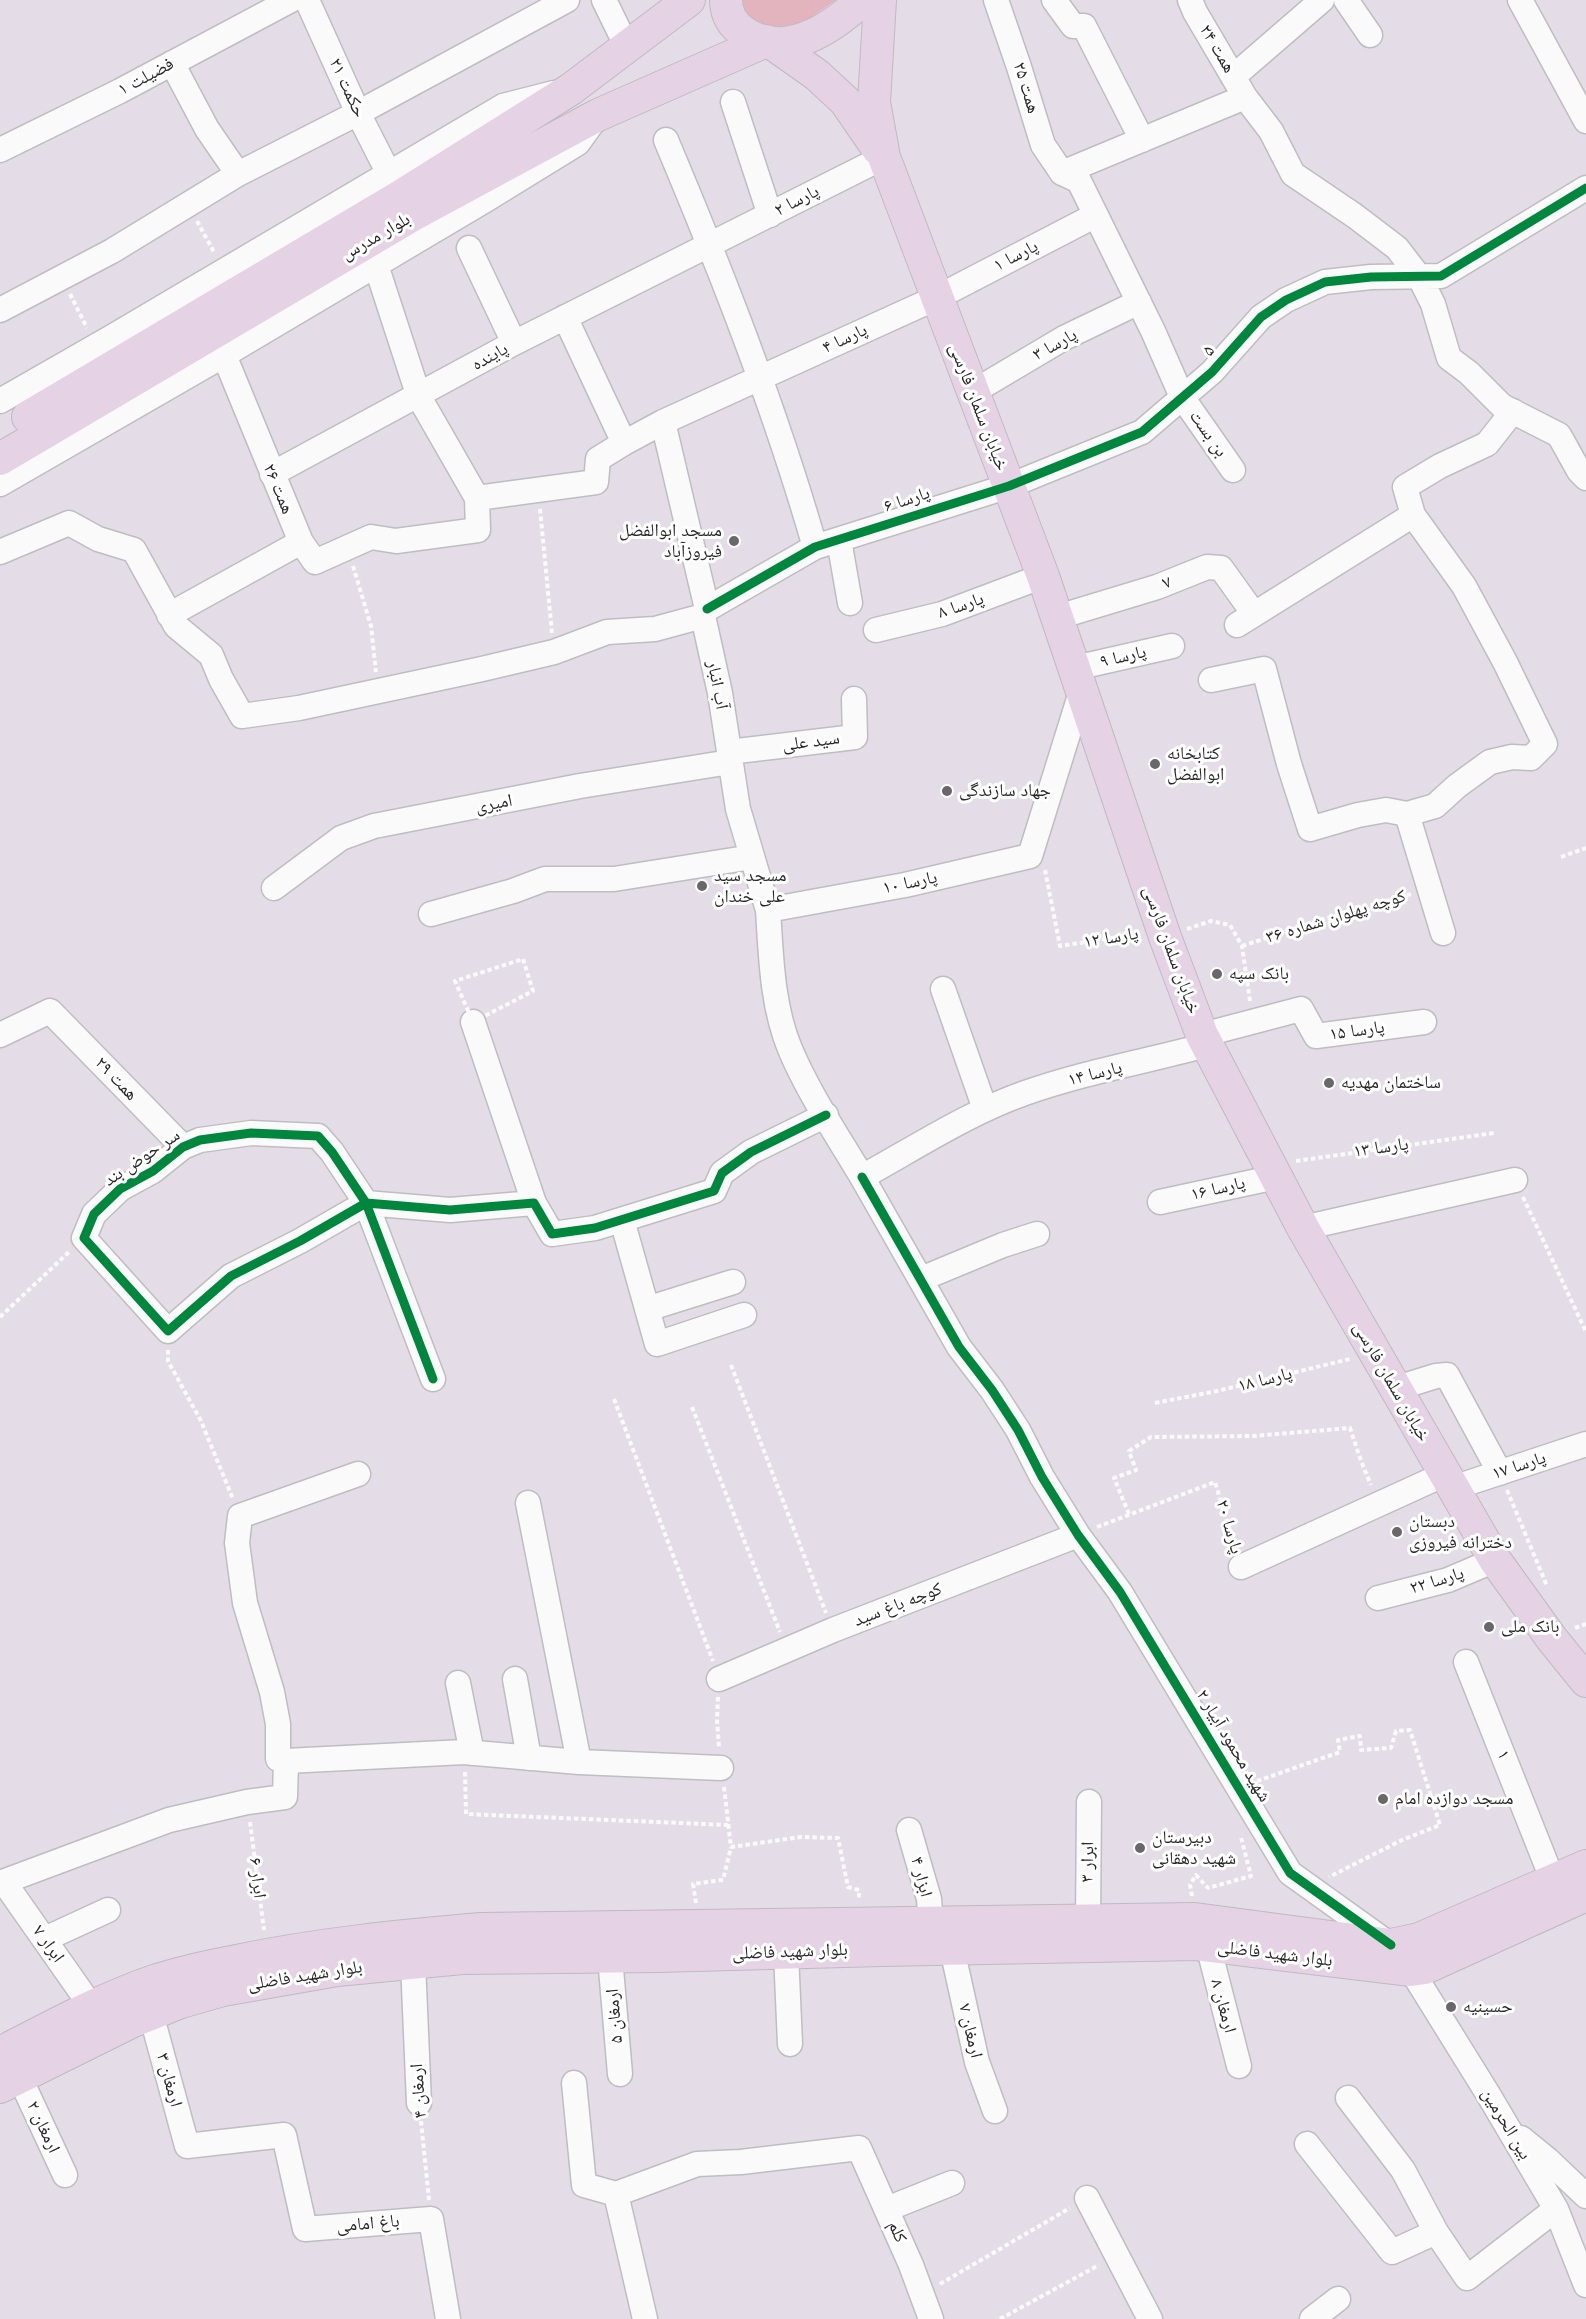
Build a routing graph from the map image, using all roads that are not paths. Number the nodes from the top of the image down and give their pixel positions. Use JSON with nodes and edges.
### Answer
{"nodes":[{"id":1,"x":291,"y":0,"type":"edge"},
{"id":2,"x":307,"y":0,"type":"edge"},
{"id":3,"x":567,"y":0,"type":"edge"},
{"id":4,"x":604,"y":0,"type":"edge"},
{"id":5,"x":689,"y":0,"type":"edge"},
{"id":6,"x":726,"y":0,"type":"edge"},
{"id":7,"x":862,"y":0,"type":"edge"},
{"id":8,"x":880,"y":0,"type":"edge"},
{"id":9,"x":996,"y":0,"type":"edge"},
{"id":10,"x":1054,"y":0,"type":"edge"},
{"id":11,"x":1190,"y":0,"type":"edge"},
{"id":12,"x":1322,"y":0,"type":"edge"},
{"id":13,"x":1346,"y":0,"type":"edge"},
{"id":14,"x":1520,"y":0,"type":"edge"},
{"id":15,"x":1370,"y":35,"type":"dead end"},
{"id":16,"x":769,"y":42,"type":"junction"},
{"id":17,"x":627,"y":47,"type":"junction"},
{"id":18,"x":172,"y":63,"type":"junction"},
{"id":19,"x":1239,"y":87,"type":"junction"},
{"id":20,"x":571,"y":88,"type":"junction"},
{"id":21,"x":733,"y":102,"type":"dead end"},
{"id":22,"x":358,"y":113,"type":"junction"},
{"id":23,"x":598,"y":115,"type":"junction"},
{"id":24,"x":1586,"y":121,"type":"edge"},
{"id":25,"x":666,"y":140,"type":"dead end"},
{"id":26,"x":1142,"y":140,"type":"junction"},
{"id":27,"x":0,"y":150,"type":"edge"},
{"id":28,"x":884,"y":157,"type":"junction"},
{"id":29,"x":1062,"y":173,"type":"junction"},
{"id":30,"x":238,"y":174,"type":"junction"},
{"id":31,"x":389,"y":174,"type":"junction"},
{"id":32,"x":1586,"y":188,"type":"edge"},
{"id":33,"x":770,"y":215,"type":"junction"},
{"id":34,"x":1096,"y":215,"type":"junction"},
{"id":35,"x":710,"y":245,"type":"junction"},
{"id":36,"x":469,"y":248,"type":"dead end"},
{"id":37,"x":376,"y":265,"type":"junction"},
{"id":38,"x":1430,"y":277,"type":"junction"},
{"id":39,"x":936,"y":298,"type":"junction"},
{"id":40,"x":1139,"y":302,"type":"junction"},
{"id":41,"x":0,"y":310,"type":"edge"},
{"id":42,"x":565,"y":317,"type":"junction"},
{"id":43,"x":514,"y":343,"type":"junction"},
{"id":44,"x":224,"y":356,"type":"junction"},
{"id":45,"x":757,"y":380,"type":"junction"},
{"id":46,"x":973,"y":392,"type":"junction"},
{"id":47,"x":419,"y":397,"type":"junction"},
{"id":48,"x":1182,"y":398,"type":"junction"},
{"id":49,"x":0,"y":401,"type":"edge"},
{"id":50,"x":1513,"y":411,"type":"junction"},
{"id":51,"x":663,"y":422,"type":"junction"},
{"id":52,"x":0,"y":434,"type":"edge"},
{"id":53,"x":624,"y":443,"type":"junction"},
{"id":54,"x":0,"y":459,"type":"edge"},
{"id":55,"x":1233,"y":470,"type":"dead end"},
{"id":56,"x":272,"y":474,"type":"junction"},
{"id":57,"x":1586,"y":478,"type":"edge"},
{"id":58,"x":0,"y":484,"type":"edge"},
{"id":59,"x":1009,"y":486,"type":"junction"},
{"id":60,"x":477,"y":498,"type":"junction"},
{"id":61,"x":1413,"y":515,"type":"junction"},
{"id":62,"x":839,"y":540,"type":"junction"},
{"id":63,"x":301,"y":542,"type":"junction"},
{"id":64,"x":815,"y":548,"type":"junction"},
{"id":65,"x":1,"y":551,"type":"edge"},
{"id":66,"x":1043,"y":576,"type":"junction"},
{"id":67,"x":850,"y":603,"type":"dead end"},
{"id":68,"x":705,"y":613,"type":"junction"},
{"id":69,"x":169,"y":615,"type":"junction"},
{"id":70,"x":1058,"y":617,"type":"junction"},
{"id":71,"x":876,"y":630,"type":"dead end"},
{"id":72,"x":1172,"y":646,"type":"dead end"},
{"id":73,"x":1078,"y":679,"type":"junction"},
{"id":74,"x":1211,"y":680,"type":"dead end"},
{"id":75,"x":854,"y":699,"type":"dead end"},
{"id":76,"x":729,"y":757,"type":"junction"},
{"id":77,"x":1407,"y":814,"type":"junction"},
{"id":78,"x":752,"y":857,"type":"junction"},
{"id":79,"x":274,"y":888,"type":"dead end"},
{"id":80,"x":768,"y":910,"type":"junction"},
{"id":81,"x":431,"y":914,"type":"dead end"},
{"id":82,"x":1443,"y":933,"type":"dead end"},
{"id":83,"x":943,"y":989,"type":"dead end"},
{"id":84,"x":473,"y":1022,"type":"road end"},
{"id":85,"x":1424,"y":1022,"type":"dead end"},
{"id":86,"x":0,"y":1035,"type":"edge"},
{"id":87,"x":1205,"y":1040,"type":"junction"},
{"id":88,"x":985,"y":1109,"type":"junction"},
{"id":89,"x":826,"y":1115,"type":"junction"},
{"id":90,"x":183,"y":1147,"type":"junction"},
{"id":91,"x":1272,"y":1171,"type":"junction"},
{"id":92,"x":862,"y":1177,"type":"junction"},
{"id":93,"x":1515,"y":1180,"type":"road end"},
{"id":94,"x":1160,"y":1202,"type":"dead end"},
{"id":95,"x":366,"y":1203,"type":"junction"},
{"id":96,"x":534,"y":1203,"type":"junction"},
{"id":97,"x":622,"y":1220,"type":"junction"},
{"id":98,"x":1303,"y":1228,"type":"junction"},
{"id":99,"x":1037,"y":1234,"type":"dead end"},
{"id":100,"x":921,"y":1279,"type":"junction"},
{"id":101,"x":733,"y":1282,"type":"dead end"},
{"id":102,"x":647,"y":1309,"type":"junction"},
{"id":103,"x":744,"y":1315,"type":"dead end"},
{"id":104,"x":434,"y":1379,"type":"dead end"},
{"id":105,"x":1394,"y":1389,"type":"junction"},
{"id":106,"x":1586,"y":1444,"type":"edge"},
{"id":107,"x":1500,"y":1473,"type":"junction"},
{"id":108,"x":358,"y":1474,"type":"dead end"},
{"id":109,"x":1449,"y":1481,"type":"junction"},
{"id":110,"x":528,"y":1503,"type":"dead end"},
{"id":111,"x":1078,"y":1535,"type":"junction"},
{"id":112,"x":1494,"y":1560,"type":"junction"},
{"id":113,"x":1241,"y":1567,"type":"road end"},
{"id":114,"x":1378,"y":1598,"type":"dead end"},
{"id":115,"x":1466,"y":1662,"type":"dead end"},
{"id":116,"x":515,"y":1678,"type":"dead end"},
{"id":117,"x":719,"y":1678,"type":"road end"},
{"id":118,"x":1586,"y":1681,"type":"edge"},
{"id":119,"x":458,"y":1683,"type":"dead end"},
{"id":120,"x":468,"y":1753,"type":"junction"},
{"id":121,"x":529,"y":1758,"type":"junction"},
{"id":122,"x":286,"y":1761,"type":"junction"},
{"id":123,"x":579,"y":1762,"type":"junction"},
{"id":124,"x":721,"y":1768,"type":"road end"},
{"id":125,"x":1089,"y":1802,"type":"dead end"},
{"id":126,"x":909,"y":1830,"type":"dead end"},
{"id":127,"x":1586,"y":1866,"type":"edge"},
{"id":128,"x":1553,"y":1881,"type":"junction"},
{"id":129,"x":2,"y":1882,"type":"edge"},
{"id":130,"x":1586,"y":1895,"type":"edge"},
{"id":131,"x":108,"y":1910,"type":"dead end"},
{"id":132,"x":1088,"y":1922,"type":"junction"},
{"id":133,"x":931,"y":1924,"type":"junction"},
{"id":134,"x":1202,"y":1932,"type":"junction"},
{"id":135,"x":45,"y":1939,"type":"junction"},
{"id":136,"x":1258,"y":1939,"type":"junction"},
{"id":137,"x":1390,"y":1945,"type":"junction"},
{"id":138,"x":952,"y":1948,"type":"junction"},
{"id":139,"x":786,"y":1953,"type":"junction"},
{"id":140,"x":610,"y":1957,"type":"junction"},
{"id":141,"x":413,"y":1963,"type":"junction"},
{"id":142,"x":1411,"y":1970,"type":"junction"},
{"id":143,"x":190,"y":1985,"type":"junction"},
{"id":144,"x":91,"y":2006,"type":"junction"},
{"id":145,"x":151,"y":2014,"type":"junction"},
{"id":146,"x":790,"y":2044,"type":"dead end"},
{"id":147,"x":0,"y":2053,"type":"edge"},
{"id":148,"x":1239,"y":2066,"type":"dead end"},
{"id":149,"x":620,"y":2074,"type":"dead end"},
{"id":150,"x":10,"y":2083,"type":"edge"},
{"id":151,"x":573,"y":2083,"type":"dead end"},
{"id":152,"x":1348,"y":2098,"type":"dead end"},
{"id":153,"x":419,"y":2103,"type":"road end"},
{"id":154,"x":995,"y":2111,"type":"dead end"},
{"id":155,"x":1507,"y":2127,"type":"junction"},
{"id":156,"x":1307,"y":2144,"type":"dead end"},
{"id":157,"x":65,"y":2175,"type":"dead end"},
{"id":158,"x":952,"y":2183,"type":"dead end"},
{"id":159,"x":616,"y":2194,"type":"junction"},
{"id":160,"x":1586,"y":2196,"type":"edge"},
{"id":161,"x":1087,"y":2198,"type":"road end"},
{"id":162,"x":887,"y":2209,"type":"junction"},
{"id":163,"x":1556,"y":2209,"type":"junction"},
{"id":164,"x":304,"y":2229,"type":"joint"},
{"id":165,"x":1436,"y":2232,"type":"junction"},
{"id":166,"x":1586,"y":2285,"type":"edge"},
{"id":167,"x":1338,"y":2300,"type":"dead end"},
{"id":168,"x":448,"y":2319,"type":"edge"},
{"id":169,"x":645,"y":2319,"type":"edge"},
{"id":170,"x":931,"y":2319,"type":"edge"},
{"id":171,"x":1150,"y":2319,"type":"edge"},
{"id":172,"x":1312,"y":2319,"type":"edge"}],
"edges":[{"from":1,"to":18,"type":"street","name":"فضیلت ۱"},
{"from":2,"to":22,"type":"street","name":"حکمت ۲۱"},
{"from":3,"to":22,"type":"street"},
{"from":4,"to":17,"type":"street"},
{"from":5,"to":17,"type":"main road","name":"بلوار مدرس"},
{"from":6,"to":16,"type":"main road","name":"خیابان سلمان فارسی"},
{"from":7,"to":16,"type":"main road","name":"بلوار مدرس"},
{"from":8,"to":28,"type":"main road","name":"خیابان سلمان فارسی"},
{"from":9,"to":29,"type":"street","name":"همت ۲۵"},
{"from":10,"to":26,"type":"street"},
{"from":11,"to":19,"type":"street","name":"همت ۲۴"},
{"from":12,"to":19,"type":"street"},
{"from":13,"to":15,"type":"street"},
{"from":14,"to":24,"type":"street"},
{"from":16,"to":23,"type":"main road","name":"بلوار مدرس"},
{"from":16,"to":28,"type":"main road","name":"خیابان سلمان فارسی"},
{"from":17,"to":20,"type":"main road","name":"بلوار مدرس"},
{"from":18,"to":27,"type":"street","name":"فضیلت ۱"},
{"from":18,"to":30,"type":"street"},
{"from":19,"to":26,"type":"street"},
{"from":19,"to":38,"type":"street","name":"همت ۲۴"},
{"from":20,"to":31,"type":"street"},
{"from":20,"to":52,"type":"main road","name":"بلوار مدرس"},
{"from":21,"to":33,"type":"street"},
{"from":22,"to":30,"type":"street"},
{"from":22,"to":31,"type":"street","name":"حکمت ۲۱"},
{"from":23,"to":37,"type":"street"},
{"from":23,"to":54,"type":"main road","name":"بلوار مدرس"},
{"from":25,"to":35,"type":"street"},
{"from":26,"to":29,"type":"street"},
{"from":28,"to":33,"type":"street","name":"پارسا ۲"},
{"from":28,"to":39,"type":"main road","name":"خیابان سلمان فارسی"},
{"from":29,"to":34,"type":"street","name":"همت ۲۵"},
{"from":30,"to":41,"type":"street"},
{"from":31,"to":49,"type":"street"},
{"from":32,"to":38,"type":"street"},
{"from":33,"to":35,"type":"street","name":"پارسا ۲"},
{"from":34,"to":39,"type":"street","name":"پارسا ۱"},
{"from":34,"to":40,"type":"street","name":"همت ۲۵"},
{"from":35,"to":42,"type":"street","name":"پاینده"},
{"from":35,"to":45,"type":"street"},
{"from":36,"to":43,"type":"street"},
{"from":37,"to":44,"type":"street"},
{"from":37,"to":47,"type":"street"},
{"from":38,"to":48,"type":"street","name":"۵"},
{"from":38,"to":50,"type":"street","name":"همت ۲۴"},
{"from":39,"to":45,"type":"street","name":"پارسا ۴"},
{"from":39,"to":46,"type":"main road","name":"خیابان سلمان فارسی"},
{"from":40,"to":46,"type":"street","name":"پارسا ۳"},
{"from":40,"to":48,"type":"street","name":"بن بست"},
{"from":42,"to":43,"type":"street","name":"پاینده"},
{"from":42,"to":53,"type":"street"},
{"from":43,"to":47,"type":"street","name":"پاینده"},
{"from":44,"to":56,"type":"street","name":"همت ۲۶"},
{"from":44,"to":58,"type":"street"},
{"from":45,"to":51,"type":"street","name":"پارسا ۴"},
{"from":45,"to":64,"type":"street"},
{"from":46,"to":59,"type":"main road","name":"خیابان سلمان فارسی"},
{"from":47,"to":56,"type":"street","name":"پاینده"},
{"from":47,"to":60,"type":"street"},
{"from":48,"to":55,"type":"street","name":"بن بست"},
{"from":48,"to":59,"type":"street","name":"۵"},
{"from":50,"to":57,"type":"street","name":"همت ۲۴"},
{"from":50,"to":61,"type":"street"},
{"from":51,"to":53,"type":"street","name":"پارسا ۴"},
{"from":51,"to":68,"type":"street","name":"آب انبار"},
{"from":53,"to":60,"type":"street","name":"پارسا ۴"},
{"from":56,"to":63,"type":"street","name":"همت ۲۶"},
{"from":59,"to":62,"type":"street","name":"پارسا ۶"},
{"from":59,"to":66,"type":"main road","name":"خیابان سلمان فارسی"},
{"from":60,"to":63,"type":"street","name":"همت ۲۶"},
{"from":61,"to":70,"type":"street","name":"۷"},
{"from":61,"to":77,"type":"street"},
{"from":62,"to":64,"type":"street","name":"پارسا ۶"},
{"from":62,"to":67,"type":"street"},
{"from":63,"to":69,"type":"street"},
{"from":64,"to":68,"type":"street","name":"پارسا ۶"},
{"from":65,"to":69,"type":"street"},
{"from":66,"to":70,"type":"main road","name":"خیابان سلمان فارسی"},
{"from":66,"to":71,"type":"street","name":"پارسا ۸"},
{"from":68,"to":69,"type":"street","name":"پارسا ۶"},
{"from":68,"to":76,"type":"street","name":"آب انبار"},
{"from":70,"to":73,"type":"main road","name":"خیابان سلمان فارسی"},
{"from":72,"to":73,"type":"street","name":"پارسا ۹"},
{"from":73,"to":80,"type":"street","name":"پارسا ۱۰"},
{"from":73,"to":87,"type":"main road","name":"خیابان سلمان فارسی"},
{"from":74,"to":77,"type":"street"},
{"from":75,"to":76,"type":"street","name":"سید علی"},
{"from":76,"to":78,"type":"street"},
{"from":76,"to":79,"type":"street","name":"امیری"},
{"from":77,"to":82,"type":"street"},
{"from":78,"to":80,"type":"street"},
{"from":78,"to":81,"type":"street"},
{"from":80,"to":89,"type":"street","name":"شهید محمود آبیار ۲"},
{"from":83,"to":88,"type":"street"},
{"from":84,"to":96,"type":"street"},
{"from":85,"to":87,"type":"street","name":"پارسا ۱۵"},
{"from":86,"to":90,"type":"street","name":"همت ۲۹"},
{"from":87,"to":88,"type":"street","name":"پارسا ۱۴"},
{"from":87,"to":91,"type":"main road","name":"خیابان سلمان فارسی"},
{"from":88,"to":92,"type":"street","name":"پارسا ۱۴"},
{"from":89,"to":92,"type":"street","name":"شهید محمود آبیار ۲"},
{"from":89,"to":97,"type":"street"},
{"from":90,"to":95,"type":"street","name":"سر حوض بند"},
{"from":90,"to":95,"type":"street","name":"سر حوض بند"},
{"from":91,"to":94,"type":"street","name":"پارسا ۱۶"},
{"from":91,"to":98,"type":"main road","name":"خیابان سلمان فارسی"},
{"from":92,"to":100,"type":"street","name":"شهید محمود آبیار ۲"},
{"from":93,"to":98,"type":"street"},
{"from":95,"to":96,"type":"street"},
{"from":95,"to":104,"type":"street"},
{"from":96,"to":97,"type":"street"},
{"from":97,"to":102,"type":"street"},
{"from":98,"to":105,"type":"main road","name":"خیابان سلمان فارسی"},
{"from":99,"to":100,"type":"street"},
{"from":100,"to":111,"type":"street","name":"شهید محمود آبیار ۲"},
{"from":101,"to":102,"type":"street"},
{"from":102,"to":103,"type":"street"},
{"from":105,"to":107,"type":"street"},
{"from":105,"to":109,"type":"main road","name":"خیابان سلمان فارسی"},
{"from":106,"to":107,"type":"street","name":"پارسا ۱۷"},
{"from":107,"to":109,"type":"street","name":"پارسا ۱۷"},
{"from":108,"to":122,"type":"street"},
{"from":109,"to":112,"type":"main road","name":"خیابان سلمان فارسی"},
{"from":109,"to":113,"type":"street","name":"پارسا ۲۰"},
{"from":110,"to":123,"type":"street"},
{"from":111,"to":117,"type":"street","name":"کوچه باغ سید"},
{"from":111,"to":137,"type":"street","name":"شهید محمود آبیار ۲"},
{"from":112,"to":114,"type":"street","name":"پارسا ۲۲"},
{"from":112,"to":118,"type":"main road","name":"خیابان سلمان فارسی"},
{"from":115,"to":128,"type":"street","name":"۱"},
{"from":116,"to":121,"type":"street"},
{"from":119,"to":120,"type":"street"},
{"from":120,"to":121,"type":"street"},
{"from":120,"to":122,"type":"street"},
{"from":121,"to":123,"type":"street"},
{"from":122,"to":129,"type":"street"},
{"from":123,"to":124,"type":"street"},
{"from":125,"to":132,"type":"street","name":"ابرار ۳"},
{"from":126,"to":133,"type":"street","name":"ابزار ۴"},
{"from":127,"to":128,"type":"main road","name":"بلوار شهید فاضلی"},
{"from":128,"to":137,"type":"main road","name":"بلوار شهید فاضلی"},
{"from":129,"to":135,"type":"street","name":"ابرار ۷"},
{"from":130,"to":142,"type":"main road","name":"بلوار شهید فاضلی"},
{"from":131,"to":135,"type":"street"},
{"from":132,"to":133,"type":"main road","name":"بلوار شهید فاضلی"},
{"from":132,"to":134,"type":"main road","name":"بلوار شهید فاضلی"},
{"from":133,"to":143,"type":"main road","name":"بلوار شهید فاضلی"},
{"from":134,"to":136,"type":"main road","name":"بلوار شهید فاضلی"},
{"from":134,"to":138,"type":"main road","name":"بلوار شهید فاضلی"},
{"from":134,"to":148,"type":"street","name":"ارمغان ۸"},
{"from":135,"to":144,"type":"street","name":"ابرار ۷"},
{"from":136,"to":137,"type":"main road","name":"بلوار شهید فاضلی"},
{"from":136,"to":142,"type":"main road","name":"بلوار شهید فاضلی"},
{"from":138,"to":139,"type":"main road","name":"بلوار شهید فاضلی"},
{"from":138,"to":154,"type":"street","name":"ارمغان ۷"},
{"from":139,"to":140,"type":"main road","name":"بلوار شهید فاضلی"},
{"from":139,"to":146,"type":"street"},
{"from":140,"to":141,"type":"main road","name":"بلوار شهید فاضلی"},
{"from":140,"to":149,"type":"street","name":"ارمغان ۵"},
{"from":141,"to":143,"type":"main road","name":"بلوار شهید فاضلی"},
{"from":141,"to":153,"type":"street","name":"ارمغان ۴"},
{"from":142,"to":155,"type":"street","name":"بین الحرمین"},
{"from":143,"to":144,"type":"main road","name":"بلوار شهید فاضلی"},
{"from":143,"to":145,"type":"main road","name":"بلوار شهید فاضلی"},
{"from":144,"to":147,"type":"main road","name":"بلوار شهید فاضلی"},
{"from":145,"to":150,"type":"main road","name":"بلوار شهید فاضلی"},
{"from":145,"to":164,"type":"street","name":"ارمغان ۳"},
{"from":150,"to":157,"type":"street","name":"ارمغان ۲"},
{"from":151,"to":159,"type":"street"},
{"from":152,"to":165,"type":"street"},
{"from":155,"to":160,"type":"street"},
{"from":155,"to":163,"type":"street","name":"بین الحرمین"},
{"from":156,"to":165,"type":"street"},
{"from":158,"to":162,"type":"street"},
{"from":159,"to":162,"type":"street","name":"کلم"},
{"from":159,"to":169,"type":"street"},
{"from":161,"to":171,"type":"street"},
{"from":162,"to":170,"type":"street","name":"کلم"},
{"from":163,"to":165,"type":"street"},
{"from":163,"to":166,"type":"street","name":"بین الحرمین"},
{"from":164,"to":168,"type":"street","name":"باغ امامی"},
{"from":167,"to":172,"type":"street"}]}
